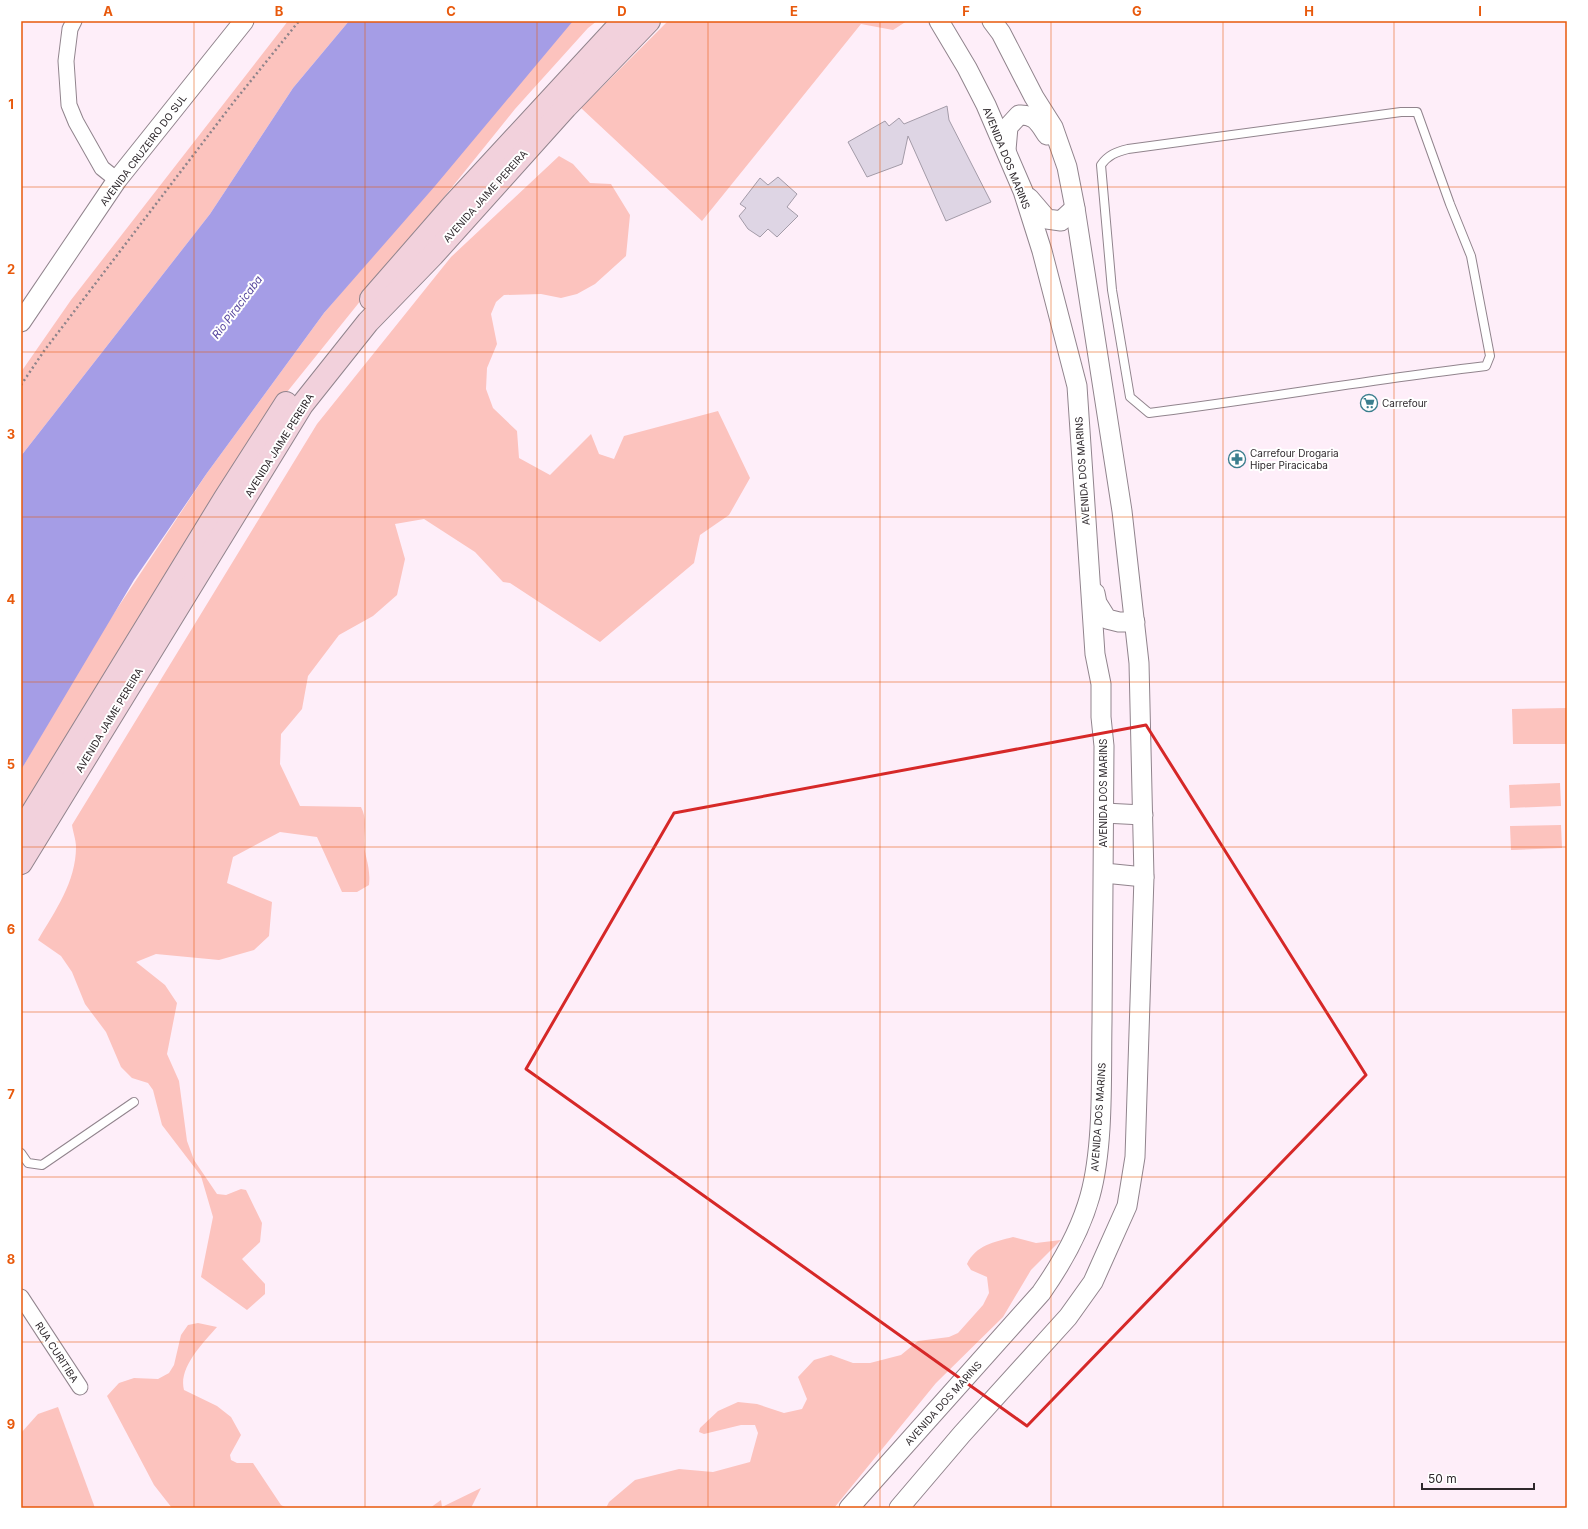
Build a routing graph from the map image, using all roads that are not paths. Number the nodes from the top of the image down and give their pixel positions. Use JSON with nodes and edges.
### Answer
{"nodes":[{"id":1,"x":74,"y":21,"type":"edge"},
{"id":2,"x":244,"y":21,"type":"edge"},
{"id":3,"x":623,"y":21,"type":"edge"},
{"id":4,"x":648,"y":21,"type":"edge"},
{"id":5,"x":939,"y":21,"type":"edge"},
{"id":6,"x":992,"y":21,"type":"edge"},
{"id":7,"x":1417,"y":112,"type":"joint"},
{"id":8,"x":1006,"y":150,"type":"junction"},
{"id":9,"x":1066,"y":167,"type":"junction"},
{"id":10,"x":117,"y":180,"type":"junction"},
{"id":11,"x":1023,"y":191,"type":"junction"},
{"id":12,"x":1075,"y":208,"type":"junction"},
{"id":13,"x":21,"y":322,"type":"edge"},
{"id":14,"x":1090,"y":575,"type":"junction"},
{"id":15,"x":1135,"y":622,"type":"junction"},
{"id":16,"x":1104,"y":813,"type":"junction"},
{"id":17,"x":1143,"y":814,"type":"junction"},
{"id":18,"x":21,"y":831,"type":"edge"},
{"id":19,"x":21,"y":863,"type":"edge"},
{"id":20,"x":1104,"y":873,"type":"junction"},
{"id":21,"x":1144,"y":877,"type":"junction"},
{"id":22,"x":134,"y":1102,"type":"dead end"},
{"id":23,"x":21,"y":1153,"type":"edge"},
{"id":24,"x":21,"y":1297,"type":"edge"},
{"id":25,"x":80,"y":1387,"type":"dead end"},
{"id":26,"x":850,"y":1508,"type":"edge"},
{"id":27,"x":899,"y":1508,"type":"edge"}],
"edges":[{"from":1,"to":10,"type":"street"},
{"from":2,"to":10,"type":"street","name":"AVENIDA CRUZEIRO DO SUL"},
{"from":3,"to":18,"type":"main road","name":"AVENIDA JAIME PEREIRA"},
{"from":4,"to":19,"type":"main road","name":"AVENIDA JAIME PEREIRA"},
{"from":5,"to":8,"type":"street","name":"AVENIDA DOS MARINS"},
{"from":6,"to":9,"type":"street"},
{"from":7,"to":7,"type":"lane"},
{"from":8,"to":9,"type":"street"},
{"from":8,"to":11,"type":"street","name":"AVENIDA DOS MARINS"},
{"from":9,"to":12,"type":"street"},
{"from":10,"to":13,"type":"street","name":"AVENIDA CRUZEIRO DO SUL"},
{"from":11,"to":12,"type":"street"},
{"from":11,"to":14,"type":"street","name":"AVENIDA DOS MARINS"},
{"from":12,"to":15,"type":"street"},
{"from":14,"to":15,"type":"street"},
{"from":14,"to":16,"type":"street","name":"AVENIDA DOS MARINS"},
{"from":15,"to":17,"type":"street"},
{"from":16,"to":17,"type":"street"},
{"from":16,"to":20,"type":"street","name":"AVENIDA DOS MARINS"},
{"from":17,"to":21,"type":"street"},
{"from":20,"to":21,"type":"street"},
{"from":20,"to":26,"type":"street","name":"AVENIDA DOS MARINS"},
{"from":21,"to":27,"type":"street"},
{"from":22,"to":23,"type":"lane"},
{"from":24,"to":25,"type":"street","name":"RUA CURITIBA"}]}
